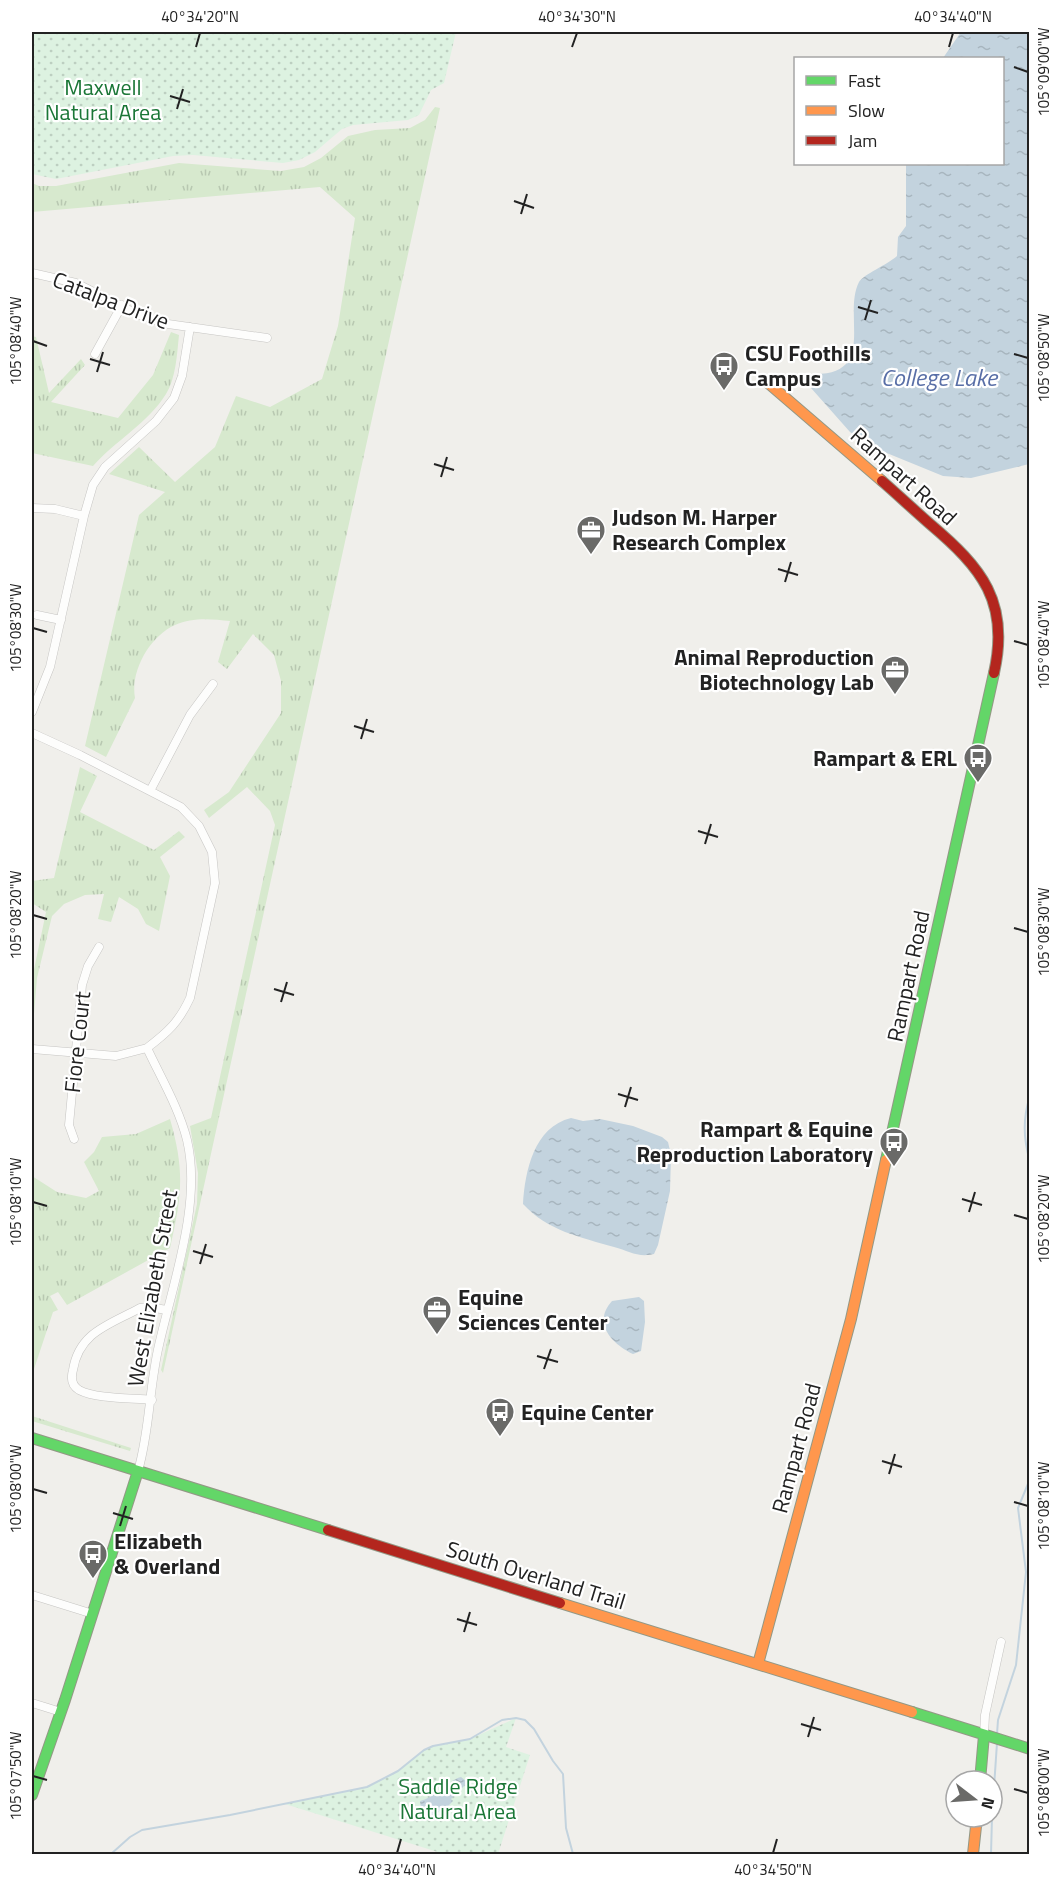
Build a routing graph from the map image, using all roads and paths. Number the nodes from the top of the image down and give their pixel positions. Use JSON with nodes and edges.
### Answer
{"nodes":[{"id":1,"x":32,"y":273,"type":"edge"},
{"id":2,"x":122,"y":305,"type":"junction"},
{"id":3,"x":190,"y":327,"type":"junction"},
{"id":4,"x":267,"y":338,"type":"dead end"},
{"id":5,"x":95,"y":354,"type":"dead end"},
{"id":6,"x":767,"y":382,"type":"dead end"},
{"id":7,"x":32,"y":508,"type":"edge"},
{"id":8,"x":84,"y":516,"type":"junction"},
{"id":9,"x":38,"y":615,"type":"dead end"},
{"id":10,"x":61,"y":620,"type":"junction"},
{"id":11,"x":213,"y":684,"type":"dead end"},
{"id":12,"x":32,"y":712,"type":"edge"},
{"id":13,"x":32,"y":733,"type":"edge"},
{"id":14,"x":150,"y":791,"type":"junction"},
{"id":15,"x":99,"y":947,"type":"dead end"},
{"id":16,"x":147,"y":1048,"type":"junction"},
{"id":17,"x":32,"y":1049,"type":"edge"},
{"id":18,"x":74,"y":1053,"type":"junction"},
{"id":19,"x":74,"y":1139,"type":"dead end"},
{"id":20,"x":167,"y":1310,"type":"junction"},
{"id":21,"x":152,"y":1400,"type":"junction"},
{"id":22,"x":32,"y":1438,"type":"edge"},
{"id":23,"x":138,"y":1471,"type":"junction"},
{"id":24,"x":32,"y":1595,"type":"edge"},
{"id":25,"x":93,"y":1614,"type":"junction"},
{"id":26,"x":1001,"y":1642,"type":"dead end"},
{"id":27,"x":758,"y":1664,"type":"junction"},
{"id":28,"x":32,"y":1703,"type":"edge"},
{"id":29,"x":61,"y":1712,"type":"junction"},
{"id":30,"x":993,"y":1738,"type":"junction"},
{"id":31,"x":1029,"y":1749,"type":"edge"},
{"id":32,"x":984,"y":1769,"type":"edge"},
{"id":33,"x":32,"y":1795,"type":"edge"},
{"id":34,"x":975,"y":1829,"type":"edge"},
{"id":35,"x":973,"y":1854,"type":"edge"}],
"edges":[{"from":1,"to":2,"type":"street","name":"Catalpa Drive"},
{"from":2,"to":3,"type":"street","name":"Catalpa Drive"},
{"from":2,"to":5,"type":"street"},
{"from":3,"to":4,"type":"street","name":"Catalpa Drive"},
{"from":3,"to":8,"type":"street"},
{"from":6,"to":27,"type":"main road","name":"Rampart Road"},
{"from":7,"to":8,"type":"street"},
{"from":8,"to":10,"type":"street"},
{"from":9,"to":10,"type":"street"},
{"from":10,"to":12,"type":"street"},
{"from":11,"to":14,"type":"street"},
{"from":13,"to":14,"type":"street"},
{"from":14,"to":16,"type":"street"},
{"from":15,"to":18,"type":"street","name":"Fiore Court"},
{"from":16,"to":18,"type":"street"},
{"from":16,"to":20,"type":"street","name":"West Elizabeth Street"},
{"from":17,"to":18,"type":"street"},
{"from":18,"to":19,"type":"street","name":"Fiore Court"},
{"from":20,"to":21,"type":"street","name":"West Elizabeth Street"},
{"from":20,"to":21,"type":"street"},
{"from":21,"to":23,"type":"street","name":"West Elizabeth Street"},
{"from":22,"to":23,"type":"main road","name":"South Overland Trail"},
{"from":23,"to":25,"type":"main road","name":"West Elizabeth Street"},
{"from":23,"to":27,"type":"main road","name":"South Overland Trail"},
{"from":24,"to":25,"type":"street"},
{"from":25,"to":29,"type":"main road","name":"West Elizabeth Street"},
{"from":26,"to":30,"type":"street"},
{"from":27,"to":30,"type":"main road","name":"South Overland Trail"},
{"from":28,"to":29,"type":"street"},
{"from":29,"to":33,"type":"main road","name":"West Elizabeth Street"},
{"from":30,"to":31,"type":"main road","name":"South Overland Trail"},
{"from":30,"to":32,"type":"main road"},
{"from":34,"to":35,"type":"main road"}]}
